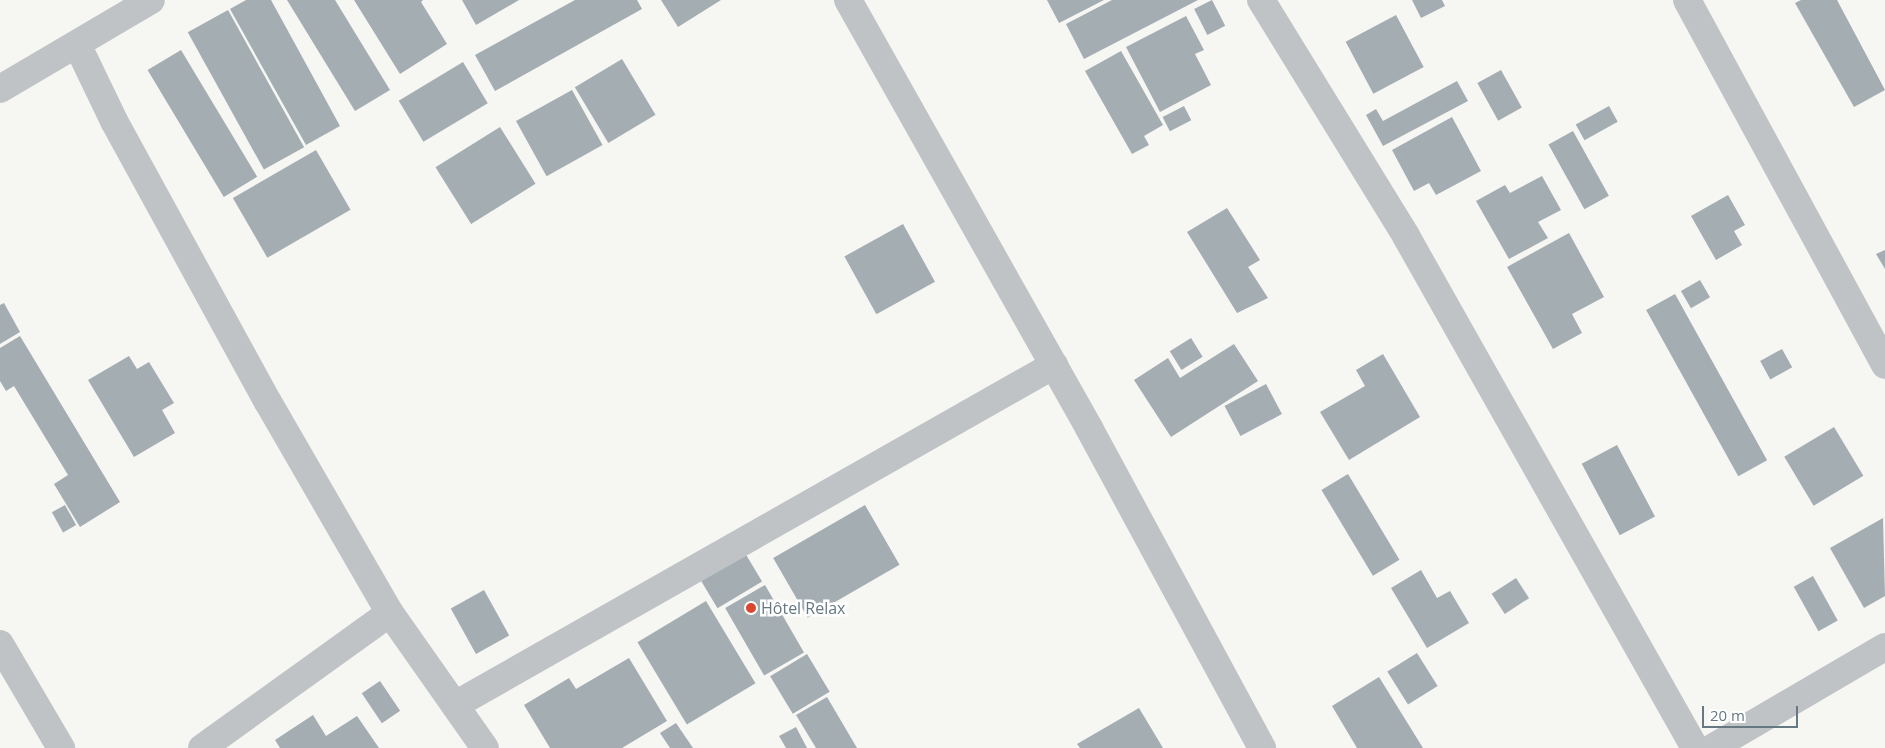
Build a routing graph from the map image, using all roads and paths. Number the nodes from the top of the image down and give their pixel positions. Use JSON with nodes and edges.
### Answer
{"nodes":[{"id":1,"x":151,"y":0,"type":"edge"},
{"id":2,"x":848,"y":0,"type":"edge"},
{"id":3,"x":1261,"y":0,"type":"edge"},
{"id":4,"x":1686,"y":0,"type":"edge"},
{"id":5,"x":77,"y":44,"type":"junction"},
{"id":6,"x":0,"y":89,"type":"edge"},
{"id":7,"x":1054,"y":365,"type":"junction"},
{"id":8,"x":1885,"y":365,"type":"edge"},
{"id":9,"x":390,"y":613,"type":"junction"},
{"id":10,"x":0,"y":644,"type":"edge"},
{"id":11,"x":1885,"y":647,"type":"edge"},
{"id":12,"x":455,"y":705,"type":"junction"},
{"id":13,"x":61,"y":748,"type":"edge"},
{"id":14,"x":202,"y":748,"type":"edge"},
{"id":15,"x":485,"y":748,"type":"edge"},
{"id":16,"x":1262,"y":748,"type":"edge"},
{"id":17,"x":1695,"y":748,"type":"edge"},
{"id":18,"x":1712,"y":748,"type":"edge"}],
"edges":[{"from":1,"to":5,"type":"street"},
{"from":2,"to":7,"type":"street"},
{"from":3,"to":17,"type":"street"},
{"from":4,"to":8,"type":"street"},
{"from":5,"to":6,"type":"street"},
{"from":5,"to":9,"type":"street"},
{"from":7,"to":12,"type":"street"},
{"from":7,"to":16,"type":"street"},
{"from":9,"to":12,"type":"street"},
{"from":9,"to":14,"type":"street"},
{"from":10,"to":13,"type":"street"},
{"from":11,"to":18,"type":"street"},
{"from":12,"to":15,"type":"street"}]}
